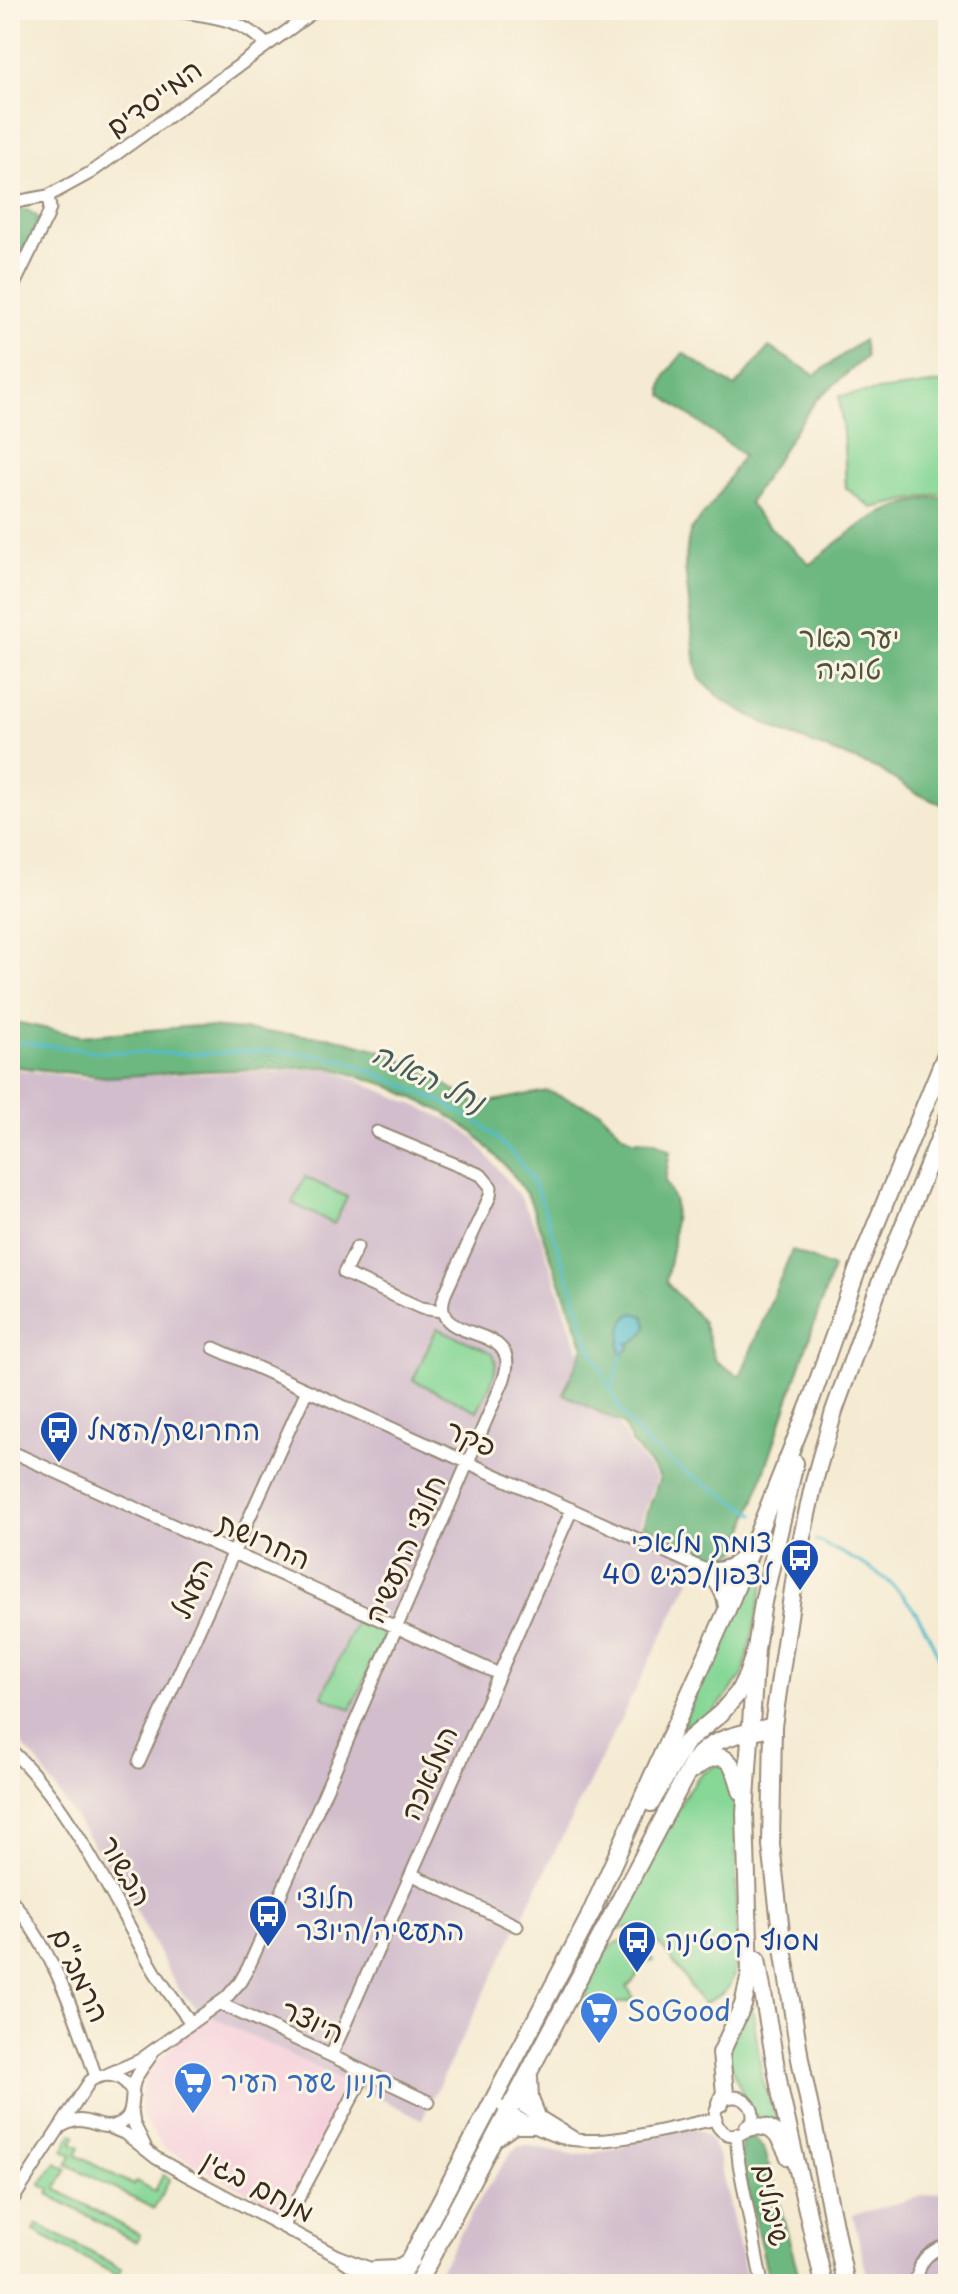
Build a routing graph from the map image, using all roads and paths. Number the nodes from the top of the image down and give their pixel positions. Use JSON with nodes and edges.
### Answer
{"nodes":[{"id":1,"x":171,"y":10,"type":"edge"},
{"id":2,"x":316,"y":10,"type":"edge"},
{"id":3,"x":267,"y":45,"type":"junction"},
{"id":4,"x":48,"y":196,"type":"junction"},
{"id":5,"x":10,"y":203,"type":"edge"},
{"id":6,"x":10,"y":293,"type":"edge"},
{"id":7,"x":948,"y":1049,"type":"edge"},
{"id":8,"x":948,"y":1117,"type":"edge"},
{"id":9,"x":377,"y":1132,"type":"dead end"},
{"id":10,"x":357,"y":1247,"type":"dead end"},
{"id":11,"x":442,"y":1311,"type":"junction"},
{"id":12,"x":214,"y":1348,"type":"dead end"},
{"id":13,"x":307,"y":1390,"type":"junction"},
{"id":14,"x":810,"y":1403,"type":"junction"},
{"id":15,"x":10,"y":1451,"type":"edge"},
{"id":16,"x":469,"y":1464,"type":"junction"},
{"id":17,"x":572,"y":1509,"type":"junction"},
{"id":18,"x":754,"y":1543,"type":"junction"},
{"id":19,"x":233,"y":1554,"type":"junction"},
{"id":20,"x":708,"y":1571,"type":"junction"},
{"id":21,"x":727,"y":1610,"type":"junction"},
{"id":22,"x":397,"y":1627,"type":"junction"},
{"id":23,"x":756,"y":1649,"type":"junction"},
{"id":24,"x":499,"y":1674,"type":"junction"},
{"id":25,"x":750,"y":1725,"type":"junction"},
{"id":26,"x":773,"y":1726,"type":"junction"},
{"id":27,"x":703,"y":1729,"type":"junction"},
{"id":28,"x":10,"y":1749,"type":"edge"},
{"id":29,"x":139,"y":1762,"type":"dead end"},
{"id":30,"x":682,"y":1782,"type":"junction"},
{"id":31,"x":745,"y":1814,"type":"junction"},
{"id":32,"x":411,"y":1874,"type":"junction"},
{"id":33,"x":10,"y":1898,"type":"edge"},
{"id":34,"x":749,"y":1902,"type":"junction"},
{"id":35,"x":589,"y":1917,"type":"junction"},
{"id":36,"x":517,"y":1926,"type":"dead end"},
{"id":37,"x":219,"y":2003,"type":"junction"},
{"id":38,"x":191,"y":2023,"type":"junction"},
{"id":39,"x":162,"y":2044,"type":"junction"},
{"id":40,"x":331,"y":2056,"type":"junction"},
{"id":41,"x":366,"y":2072,"type":"junction"},
{"id":42,"x":529,"y":2073,"type":"junction"},
{"id":43,"x":102,"y":2076,"type":"junction"},
{"id":44,"x":82,"y":2094,"type":"junction"},
{"id":45,"x":133,"y":2094,"type":"junction"},
{"id":46,"x":495,"y":2099,"type":"junction"},
{"id":47,"x":429,"y":2102,"type":"dead end"},
{"id":48,"x":511,"y":2107,"type":"junction"},
{"id":49,"x":132,"y":2110,"type":"junction"},
{"id":50,"x":718,"y":2111,"type":"junction"},
{"id":51,"x":535,"y":2119,"type":"junction"},
{"id":52,"x":94,"y":2123,"type":"junction"},
{"id":53,"x":60,"y":2127,"type":"junction"},
{"id":54,"x":109,"y":2127,"type":"junction"},
{"id":55,"x":742,"y":2131,"type":"junction"},
{"id":56,"x":493,"y":2141,"type":"junction"},
{"id":57,"x":156,"y":2158,"type":"junction"},
{"id":58,"x":802,"y":2185,"type":"junction"},
{"id":59,"x":10,"y":2204,"type":"edge"},
{"id":60,"x":283,"y":2227,"type":"junction"},
{"id":61,"x":948,"y":2244,"type":"edge"},
{"id":62,"x":412,"y":2259,"type":"junction"},
{"id":63,"x":376,"y":2277,"type":"edge"},
{"id":64,"x":398,"y":2284,"type":"edge"},
{"id":65,"x":417,"y":2284,"type":"edge"},
{"id":66,"x":762,"y":2284,"type":"edge"},
{"id":67,"x":824,"y":2284,"type":"edge"},
{"id":68,"x":846,"y":2284,"type":"edge"},
{"id":69,"x":917,"y":2284,"type":"edge"}],
"edges":[{"from":1,"to":3,"type":"street"},
{"from":2,"to":3,"type":"street","name":"המייסדים"},
{"from":3,"to":4,"type":"street","name":"המייסדים"},
{"from":4,"to":5,"type":"street","name":"המייסדים"},
{"from":4,"to":6,"type":"street"},
{"from":7,"to":14,"type":"highway"},
{"from":8,"to":26,"type":"highway"},
{"from":9,"to":11,"type":"street"},
{"from":10,"to":11,"type":"street"},
{"from":11,"to":16,"type":"street","name":"חלוצי התעשיה"},
{"from":12,"to":13,"type":"street","name":"פקר"},
{"from":13,"to":16,"type":"street","name":"פקר"},
{"from":13,"to":19,"type":"street","name":"העמל"},
{"from":14,"to":18,"type":"highway"},
{"from":14,"to":23,"type":"highway"},
{"from":15,"to":19,"type":"street","name":"החרושת"},
{"from":16,"to":17,"type":"street","name":"פקר"},
{"from":16,"to":22,"type":"street","name":"חלוצי התעשיה"},
{"from":17,"to":20,"type":"street","name":"פקר"},
{"from":17,"to":24,"type":"street","name":"המלאכה"},
{"from":18,"to":20,"type":"highway"},
{"from":18,"to":21,"type":"highway"},
{"from":19,"to":22,"type":"street","name":"החרושת"},
{"from":19,"to":29,"type":"street","name":"העמל"},
{"from":20,"to":21,"type":"highway"},
{"from":21,"to":35,"type":"highway"},
{"from":22,"to":24,"type":"street","name":"החרושת"},
{"from":22,"to":37,"type":"street","name":"חלוצי התעשיה"},
{"from":23,"to":25,"type":"highway"},
{"from":23,"to":27,"type":"highway"},
{"from":24,"to":32,"type":"street","name":"המלאכה"},
{"from":25,"to":26,"type":"highway"},
{"from":25,"to":27,"type":"highway"},
{"from":25,"to":30,"type":"highway"},
{"from":25,"to":31,"type":"highway"},
{"from":26,"to":68,"type":"highway"},
{"from":27,"to":35,"type":"highway"},
{"from":28,"to":38,"type":"street","name":"הבשור"},
{"from":30,"to":31,"type":"highway"},
{"from":30,"to":42,"type":"highway"},
{"from":31,"to":34,"type":"highway"},
{"from":32,"to":36,"type":"street"},
{"from":32,"to":40,"type":"street","name":"המלאכה"},
{"from":33,"to":43,"type":"street","name":"הרמב\"ם"},
{"from":34,"to":50,"type":"highway"},
{"from":34,"to":58,"type":"highway"},
{"from":35,"to":46,"type":"highway"},
{"from":37,"to":38,"type":"street","name":"חלוצי התעשיה"},
{"from":37,"to":40,"type":"street","name":"היוצר"},
{"from":38,"to":39,"type":"street","name":"חלוצי התעשיה"},
{"from":39,"to":43,"type":"street","name":"חלוצי התעשיה"},
{"from":39,"to":45,"type":"street","name":"חלוצי התעשיה"},
{"from":40,"to":41,"type":"street","name":"היוצר"},
{"from":41,"to":47,"type":"street","name":"היוצר"},
{"from":41,"to":60,"type":"street"},
{"from":42,"to":48,"type":"highway"},
{"from":42,"to":51,"type":"highway"},
{"from":43,"to":44,"type":"street"},
{"from":43,"to":45,"type":"street"},
{"from":44,"to":52,"type":"street"},
{"from":44,"to":53,"type":"street"},
{"from":45,"to":49,"type":"street"},
{"from":46,"to":48,"type":"street"},
{"from":46,"to":62,"type":"highway"},
{"from":48,"to":51,"type":"street"},
{"from":48,"to":56,"type":"highway"},
{"from":49,"to":54,"type":"street"},
{"from":49,"to":57,"type":"street","name":"מנחם בגין"},
{"from":50,"to":51,"type":"street"},
{"from":50,"to":55,"type":"street"},
{"from":50,"to":55,"type":"street"},
{"from":51,"to":56,"type":"highway"},
{"from":52,"to":53,"type":"street"},
{"from":52,"to":54,"type":"street"},
{"from":53,"to":59,"type":"street"},
{"from":54,"to":57,"type":"street","name":"מנחם בגין"},
{"from":55,"to":58,"type":"highway"},
{"from":55,"to":66,"type":"street","name":"שיבולים"},
{"from":56,"to":65,"type":"highway"},
{"from":57,"to":60,"type":"street","name":"מנחם בגין"},
{"from":58,"to":67,"type":"highway"},
{"from":60,"to":63,"type":"street","name":"מנחם בגין"},
{"from":61,"to":69,"type":"street"},
{"from":62,"to":63,"type":"highway"},
{"from":62,"to":64,"type":"highway"},
{"from":63,"to":64,"type":"street","name":"מנחם בגין"}]}
